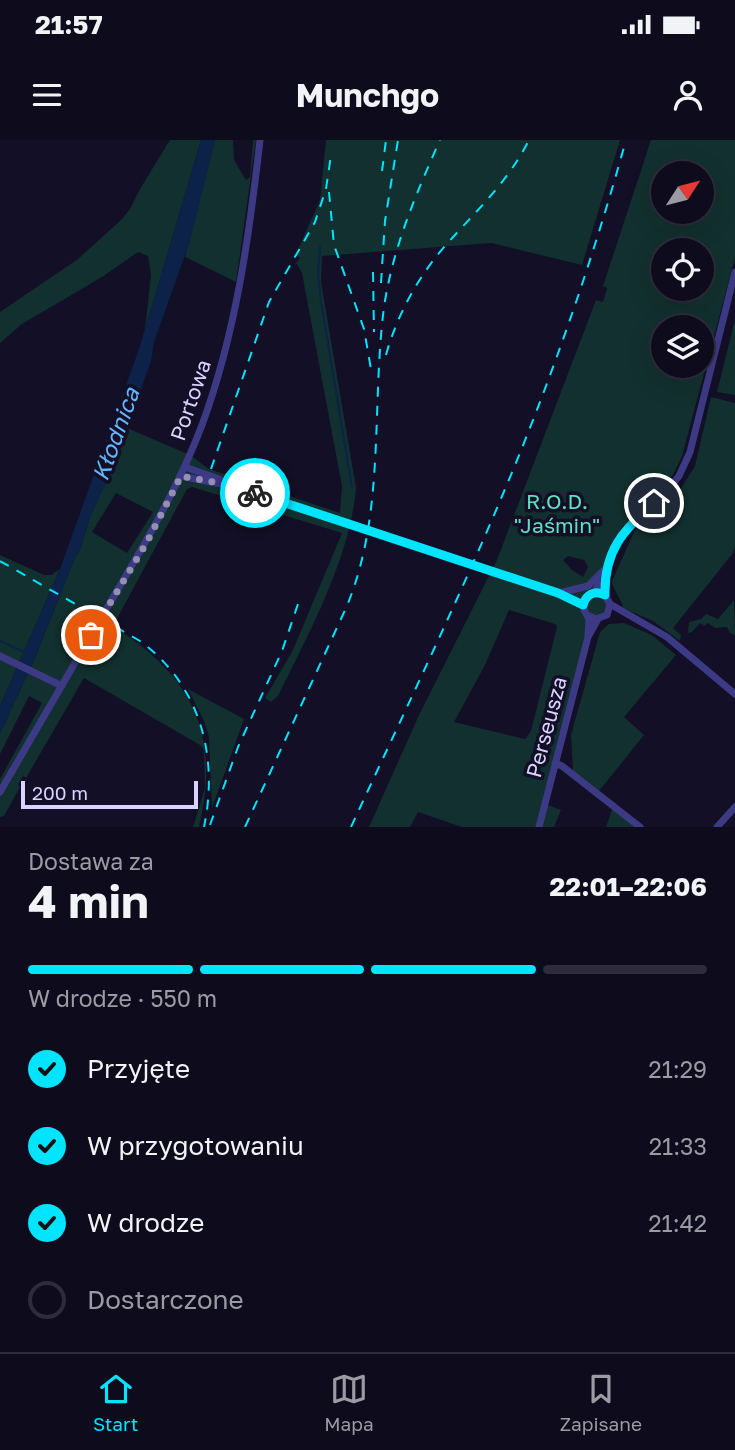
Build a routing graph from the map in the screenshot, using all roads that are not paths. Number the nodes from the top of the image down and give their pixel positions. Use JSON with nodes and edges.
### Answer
{"nodes":[{"id":1,"x":260,"y":140,"type":"edge"},
{"id":2,"x":735,"y":272,"type":"edge"},
{"id":3,"x":190,"y":455,"type":"junction"},
{"id":4,"x":185,"y":467,"type":"junction"},
{"id":5,"x":202,"y":473,"type":"junction"},
{"id":6,"x":181,"y":476,"type":"junction"},
{"id":7,"x":234,"y":486,"type":"junction"},
{"id":8,"x":607,"y":568,"type":"junction"},
{"id":9,"x":558,"y":593,"type":"junction"},
{"id":10,"x":591,"y":595,"type":"junction"},
{"id":11,"x":605,"y":595,"type":"junction"},
{"id":12,"x":567,"y":596,"type":"junction"},
{"id":13,"x":610,"y":604,"type":"junction"},
{"id":14,"x":583,"y":605,"type":"junction"},
{"id":15,"x":587,"y":615,"type":"junction"},
{"id":16,"x":607,"y":615,"type":"junction"},
{"id":17,"x":632,"y":617,"type":"junction"},
{"id":18,"x":598,"y":619,"type":"junction"},
{"id":19,"x":588,"y":637,"type":"junction"},
{"id":20,"x":0,"y":656,"type":"edge"},
{"id":21,"x":62,"y":686,"type":"junction"},
{"id":22,"x":735,"y":694,"type":"edge"},
{"id":23,"x":555,"y":763,"type":"junction"},
{"id":24,"x":0,"y":792,"type":"edge"},
{"id":25,"x":735,"y":807,"type":"edge"},
{"id":26,"x":539,"y":827,"type":"edge"},
{"id":27,"x":640,"y":827,"type":"edge"},
{"id":28,"x":718,"y":827,"type":"edge"}],
"edges":[{"from":1,"to":3,"type":"street","name":"Portowa"},
{"from":2,"to":8,"type":"street"},
{"from":3,"to":4,"type":"street","name":"Portowa"},
{"from":3,"to":5,"type":"street"},
{"from":4,"to":5,"type":"street"},
{"from":4,"to":6,"type":"street","name":"Portowa"},
{"from":5,"to":7,"type":"street"},
{"from":6,"to":7,"type":"street"},
{"from":6,"to":21,"type":"street","name":"Portowa"},
{"from":7,"to":9,"type":"street","bridge":true},
{"from":8,"to":9,"type":"street"},
{"from":8,"to":10,"type":"street"},
{"from":8,"to":11,"type":"street"},
{"from":9,"to":12,"type":"street"},
{"from":10,"to":11,"type":"street"},
{"from":10,"to":12,"type":"street"},
{"from":10,"to":14,"type":"street"},
{"from":11,"to":13,"type":"street"},
{"from":12,"to":14,"type":"street"},
{"from":13,"to":16,"type":"street"},
{"from":13,"to":17,"type":"street"},
{"from":14,"to":15,"type":"street"},
{"from":15,"to":18,"type":"street"},
{"from":15,"to":19,"type":"street","name":"Perseusza"},
{"from":16,"to":17,"type":"street"},
{"from":16,"to":18,"type":"street"},
{"from":17,"to":22,"type":"street"},
{"from":18,"to":19,"type":"street","name":"Perseusza"},
{"from":19,"to":23,"type":"street","name":"Perseusza"},
{"from":20,"to":21,"type":"street"},
{"from":21,"to":24,"type":"street","name":"Portowa"},
{"from":23,"to":26,"type":"street","name":"Perseusza"},
{"from":23,"to":27,"type":"street"},
{"from":25,"to":28,"type":"street"}]}
